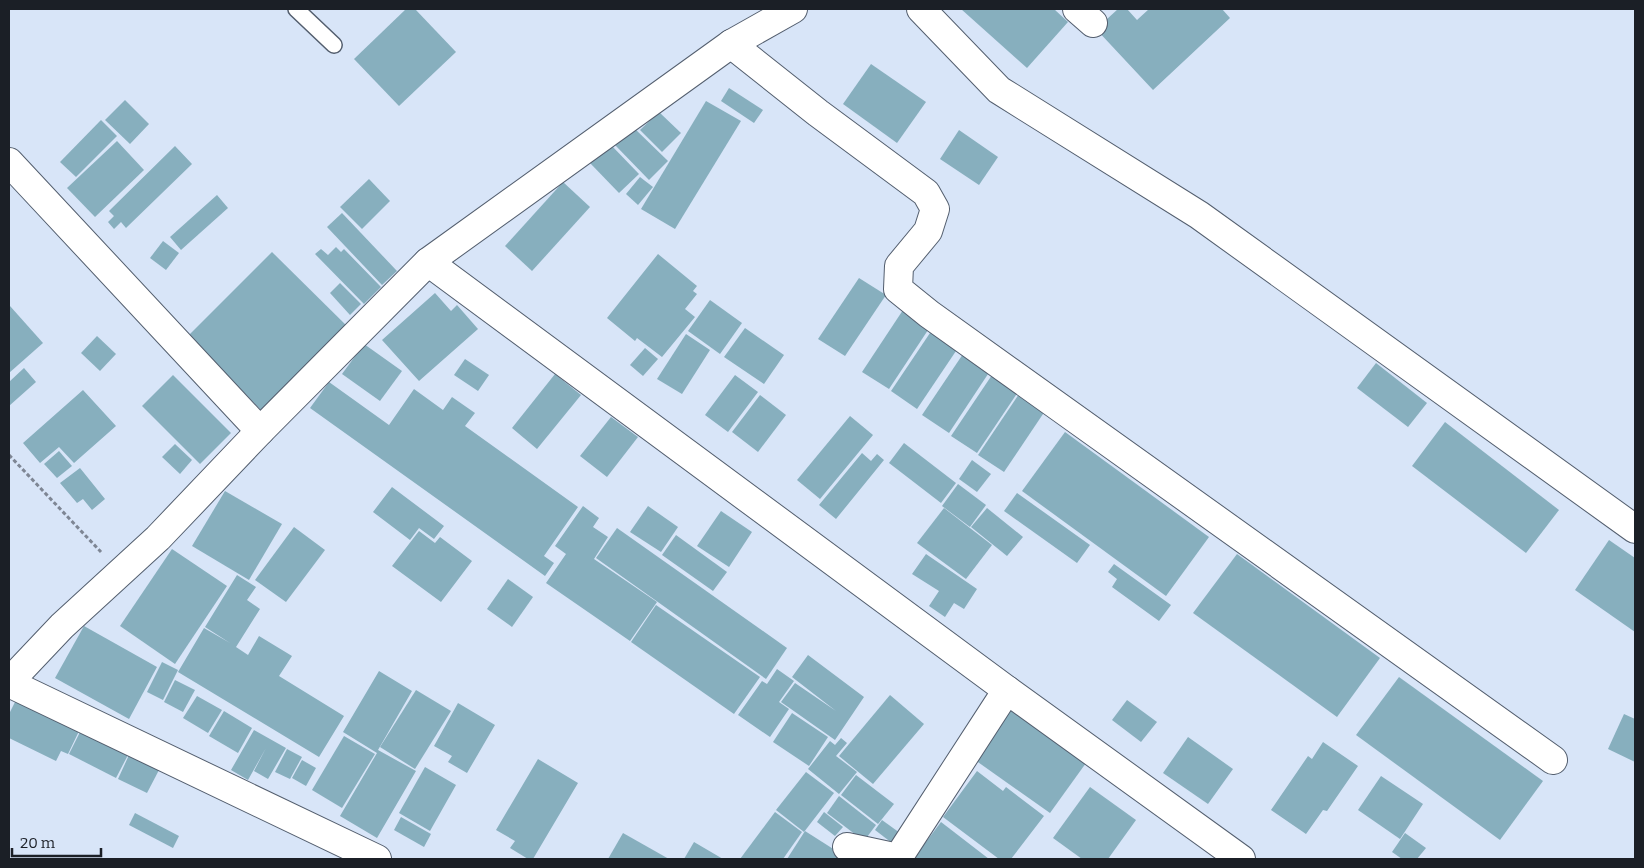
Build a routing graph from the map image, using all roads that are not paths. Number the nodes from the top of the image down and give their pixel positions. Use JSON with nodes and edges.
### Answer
{"nodes":[{"id":1,"x":296,"y":9,"type":"edge"},
{"id":2,"x":793,"y":9,"type":"edge"},
{"id":3,"x":921,"y":9,"type":"edge"},
{"id":4,"x":731,"y":44,"type":"junction"},
{"id":5,"x":334,"y":45,"type":"dead end"},
{"id":6,"x":9,"y":162,"type":"edge"},
{"id":7,"x":428,"y":262,"type":"junction"},
{"id":8,"x":260,"y":431,"type":"junction"},
{"id":9,"x":1635,"y":529,"type":"edge"},
{"id":10,"x":9,"y":682,"type":"edge"},
{"id":11,"x":1007,"y":690,"type":"junction"},
{"id":12,"x":1553,"y":760,"type":"dead end"},
{"id":13,"x":848,"y":846,"type":"dead end"},
{"id":14,"x":377,"y":859,"type":"edge"},
{"id":15,"x":1241,"y":859,"type":"edge"}],
"edges":[{"from":1,"to":5,"type":"lane"},
{"from":2,"to":4,"type":"street"},
{"from":3,"to":9,"type":"street"},
{"from":4,"to":7,"type":"street"},
{"from":4,"to":12,"type":"street"},
{"from":6,"to":8,"type":"street"},
{"from":7,"to":8,"type":"street"},
{"from":7,"to":11,"type":"street"},
{"from":8,"to":10,"type":"street"},
{"from":10,"to":14,"type":"street"},
{"from":11,"to":13,"type":"street"},
{"from":11,"to":15,"type":"street"}]}
